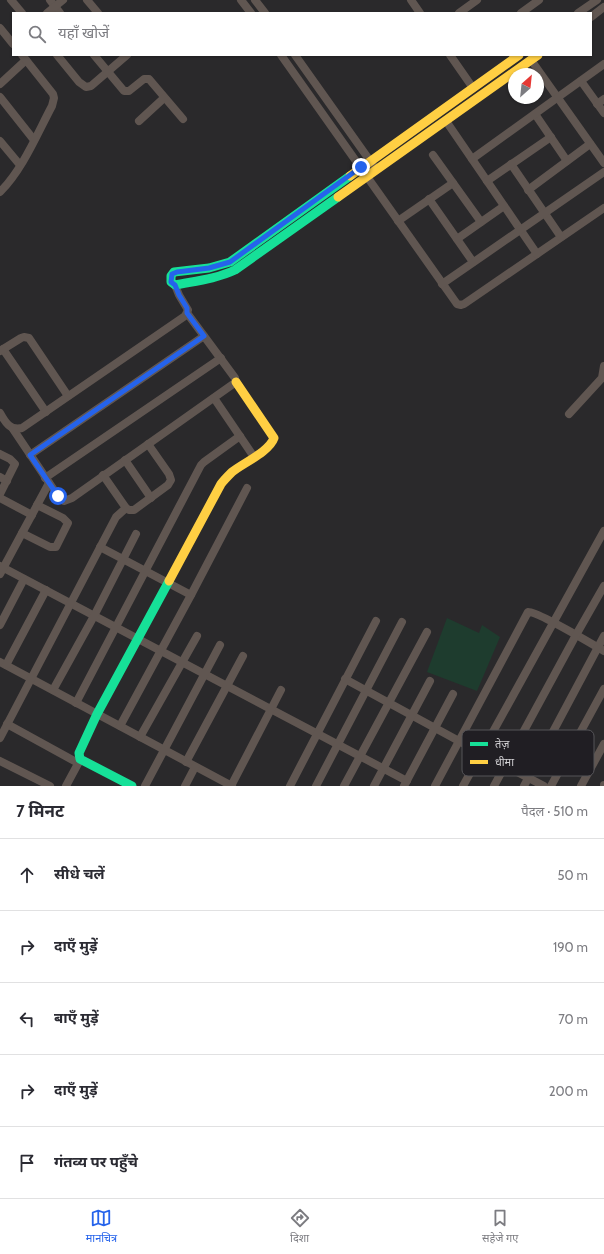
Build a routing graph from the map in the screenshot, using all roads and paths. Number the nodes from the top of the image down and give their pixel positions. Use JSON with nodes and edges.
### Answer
{"nodes":[{"id":1,"x":11,"y":0,"type":"edge"},
{"id":2,"x":63,"y":0,"type":"edge"},
{"id":3,"x":87,"y":0,"type":"edge"},
{"id":4,"x":241,"y":0,"type":"edge"},
{"id":5,"x":256,"y":0,"type":"edge"},
{"id":6,"x":412,"y":0,"type":"edge"},
{"id":7,"x":477,"y":0,"type":"edge"},
{"id":8,"x":539,"y":0,"type":"edge"},
{"id":9,"x":596,"y":0,"type":"edge"},
{"id":10,"x":55,"y":6,"type":"edge"},
{"id":11,"x":604,"y":8,"type":"edge"},
{"id":12,"x":21,"y":12,"type":"edge"},
{"id":13,"x":97,"y":12,"type":"edge"},
{"id":14,"x":250,"y":12,"type":"edge"},
{"id":15,"x":264,"y":12,"type":"edge"},
{"id":16,"x":419,"y":12,"type":"edge"},
{"id":17,"x":460,"y":12,"type":"edge"},
{"id":18,"x":521,"y":12,"type":"edge"},
{"id":19,"x":579,"y":12,"type":"edge"},
{"id":20,"x":592,"y":16,"type":"edge"},
{"id":21,"x":0,"y":28,"type":"edge"},
{"id":22,"x":12,"y":42,"type":"edge"},
{"id":23,"x":58,"y":56,"type":"edge"},
{"id":24,"x":95,"y":56,"type":"edge"},
{"id":25,"x":126,"y":56,"type":"edge"},
{"id":26,"x":282,"y":56,"type":"edge"},
{"id":27,"x":296,"y":56,"type":"edge"},
{"id":28,"x":518,"y":56,"type":"edge"},
{"id":29,"x":455,"y":57,"type":"edge"},
{"id":30,"x":534,"y":57,"type":"edge"},
{"id":31,"x":24,"y":58,"type":"edge"},
{"id":32,"x":604,"y":64,"type":"edge"},
{"id":33,"x":108,"y":71,"type":"junction"},
{"id":34,"x":581,"y":81,"type":"junction"},
{"id":35,"x":0,"y":84,"type":"edge"},
{"id":36,"x":473,"y":88,"type":"junction"},
{"id":37,"x":0,"y":97,"type":"edge"},
{"id":38,"x":558,"y":97,"type":"junction"},
{"id":39,"x":164,"y":98,"type":"junction"},
{"id":40,"x":601,"y":101,"type":"edge"},
{"id":41,"x":604,"y":113,"type":"edge"},
{"id":42,"x":535,"y":114,"type":"junction"},
{"id":43,"x":183,"y":119,"type":"dead end"},
{"id":44,"x":139,"y":120,"type":"dead end"},
{"id":45,"x":446,"y":121,"type":"junction"},
{"id":46,"x":551,"y":137,"type":"junction"},
{"id":47,"x":34,"y":140,"type":"junction"},
{"id":48,"x":0,"y":141,"type":"edge"},
{"id":49,"x":590,"y":144,"type":"junction"},
{"id":50,"x":433,"y":155,"type":"dead end"},
{"id":51,"x":472,"y":159,"type":"junction"},
{"id":52,"x":370,"y":161,"type":"junction"},
{"id":53,"x":567,"y":161,"type":"junction"},
{"id":54,"x":604,"y":163,"type":"edge"},
{"id":55,"x":511,"y":164,"type":"junction"},
{"id":56,"x":20,"y":165,"type":"junction"},
{"id":57,"x":361,"y":167,"type":"junction"},
{"id":58,"x":377,"y":170,"type":"junction"},
{"id":59,"x":604,"y":172,"type":"edge"},
{"id":60,"x":368,"y":176,"type":"junction"},
{"id":61,"x":487,"y":181,"type":"junction"},
{"id":62,"x":453,"y":183,"type":"junction"},
{"id":63,"x":0,"y":190,"type":"edge"},
{"id":64,"x":528,"y":190,"type":"junction"},
{"id":65,"x":430,"y":199,"type":"junction"},
{"id":66,"x":504,"y":206,"type":"junction"},
{"id":67,"x":604,"y":208,"type":"edge"},
{"id":68,"x":544,"y":213,"type":"junction"},
{"id":69,"x":398,"y":221,"type":"junction"},
{"id":70,"x":481,"y":222,"type":"junction"},
{"id":71,"x":520,"y":230,"type":"junction"},
{"id":72,"x":561,"y":237,"type":"junction"},
{"id":73,"x":457,"y":239,"type":"junction"},
{"id":74,"x":537,"y":254,"type":"junction"},
{"id":75,"x":473,"y":262,"type":"junction"},
{"id":76,"x":442,"y":284,"type":"junction"},
{"id":77,"x":175,"y":285,"type":"junction"},
{"id":78,"x":187,"y":313,"type":"junction"},
{"id":79,"x":204,"y":336,"type":"junction"},
{"id":80,"x":2,"y":350,"type":"edge"},
{"id":81,"x":221,"y":358,"type":"junction"},
{"id":82,"x":604,"y":366,"type":"edge"},
{"id":83,"x":236,"y":382,"type":"junction"},
{"id":84,"x":68,"y":396,"type":"junction"},
{"id":85,"x":214,"y":398,"type":"junction"},
{"id":86,"x":46,"y":412,"type":"junction"},
{"id":87,"x":0,"y":413,"type":"edge"},
{"id":88,"x":569,"y":414,"type":"dead end"},
{"id":89,"x":13,"y":429,"type":"junction"},
{"id":90,"x":240,"y":436,"type":"junction"},
{"id":91,"x":148,"y":444,"type":"junction"},
{"id":92,"x":0,"y":454,"type":"edge"},
{"id":93,"x":30,"y":455,"type":"junction"},
{"id":94,"x":254,"y":457,"type":"junction"},
{"id":95,"x":125,"y":460,"type":"junction"},
{"id":96,"x":103,"y":475,"type":"junction"},
{"id":97,"x":4,"y":479,"type":"edge"},
{"id":98,"x":47,"y":481,"type":"junction"},
{"id":99,"x":247,"y":488,"type":"dead end"},
{"id":100,"x":0,"y":494,"type":"edge"},
{"id":101,"x":0,"y":498,"type":"edge"},
{"id":102,"x":151,"y":498,"type":"junction"},
{"id":103,"x":37,"y":505,"type":"junction"},
{"id":104,"x":126,"y":508,"type":"junction"},
{"id":105,"x":32,"y":515,"type":"junction"},
{"id":106,"x":604,"y":531,"type":"edge"},
{"id":107,"x":22,"y":533,"type":"junction"},
{"id":108,"x":136,"y":534,"type":"dead end"},
{"id":109,"x":100,"y":547,"type":"junction"},
{"id":110,"x":124,"y":559,"type":"junction"},
{"id":111,"x":1,"y":569,"type":"edge"},
{"id":112,"x":145,"y":570,"type":"junction"},
{"id":113,"x":24,"y":579,"type":"junction"},
{"id":114,"x":168,"y":583,"type":"junction"},
{"id":115,"x":604,"y":586,"type":"edge"},
{"id":116,"x":46,"y":590,"type":"junction"},
{"id":117,"x":191,"y":595,"type":"junction"},
{"id":118,"x":71,"y":603,"type":"junction"},
{"id":119,"x":94,"y":616,"type":"junction"},
{"id":120,"x":376,"y":621,"type":"dead end"},
{"id":121,"x":402,"y":622,"type":"dead end"},
{"id":122,"x":553,"y":623,"type":"junction"},
{"id":123,"x":0,"y":625,"type":"edge"},
{"id":124,"x":116,"y":627,"type":"junction"},
{"id":125,"x":427,"y":632,"type":"dead end"},
{"id":126,"x":576,"y":635,"type":"junction"},
{"id":127,"x":197,"y":636,"type":"dead end"},
{"id":128,"x":604,"y":636,"type":"edge"},
{"id":129,"x":138,"y":639,"type":"junction"},
{"id":130,"x":220,"y":645,"type":"dead end"},
{"id":131,"x":601,"y":649,"type":"edge"},
{"id":132,"x":161,"y":651,"type":"junction"},
{"id":133,"x":243,"y":656,"type":"dead end"},
{"id":134,"x":182,"y":662,"type":"junction"},
{"id":135,"x":3,"y":663,"type":"edge"},
{"id":136,"x":204,"y":674,"type":"junction"},
{"id":137,"x":31,"y":678,"type":"junction"},
{"id":138,"x":345,"y":679,"type":"junction"},
{"id":139,"x":430,"y":681,"type":"dead end"},
{"id":140,"x":227,"y":686,"type":"junction"},
{"id":141,"x":604,"y":689,"type":"edge"},
{"id":142,"x":53,"y":690,"type":"junction"},
{"id":143,"x":281,"y":690,"type":"dead end"},
{"id":144,"x":367,"y":691,"type":"junction"},
{"id":145,"x":453,"y":694,"type":"dead end"},
{"id":146,"x":76,"y":703,"type":"junction"},
{"id":147,"x":389,"y":703,"type":"junction"},
{"id":148,"x":271,"y":709,"type":"junction"},
{"id":149,"x":97,"y":714,"type":"junction"},
{"id":150,"x":412,"y":715,"type":"junction"},
{"id":151,"x":7,"y":724,"type":"junction"},
{"id":152,"x":120,"y":726,"type":"junction"},
{"id":153,"x":435,"y":728,"type":"junction"},
{"id":154,"x":465,"y":730,"type":"edge"},
{"id":155,"x":494,"y":730,"type":"edge"},
{"id":156,"x":525,"y":730,"type":"edge"},
{"id":157,"x":555,"y":730,"type":"edge"},
{"id":158,"x":582,"y":730,"type":"edge"},
{"id":159,"x":317,"y":733,"type":"junction"},
{"id":160,"x":462,"y":735,"type":"edge"},
{"id":161,"x":140,"y":737,"type":"junction"},
{"id":162,"x":0,"y":738,"type":"edge"},
{"id":163,"x":459,"y":741,"type":"junction"},
{"id":164,"x":462,"y":743,"type":"edge"},
{"id":165,"x":604,"y":744,"type":"edge"},
{"id":166,"x":338,"y":745,"type":"junction"},
{"id":167,"x":164,"y":750,"type":"junction"},
{"id":168,"x":360,"y":756,"type":"junction"},
{"id":169,"x":0,"y":761,"type":"edge"},
{"id":170,"x":79,"y":761,"type":"junction"},
{"id":171,"x":186,"y":762,"type":"junction"},
{"id":172,"x":594,"y":762,"type":"edge"},
{"id":173,"x":196,"y":767,"type":"junction"},
{"id":174,"x":383,"y":768,"type":"junction"},
{"id":175,"x":468,"y":776,"type":"edge"},
{"id":176,"x":500,"y":776,"type":"edge"},
{"id":177,"x":524,"y":776,"type":"edge"},
{"id":178,"x":556,"y":776,"type":"edge"},
{"id":179,"x":586,"y":776,"type":"edge"},
{"id":180,"x":528,"y":778,"type":"junction"},
{"id":181,"x":405,"y":783,"type":"edge"},
{"id":182,"x":122,"y":784,"type":"edge"},
{"id":183,"x":50,"y":786,"type":"edge"},
{"id":184,"x":66,"y":786,"type":"edge"},
{"id":185,"x":132,"y":786,"type":"edge"},
{"id":186,"x":145,"y":786,"type":"edge"},
{"id":187,"x":185,"y":786,"type":"edge"},
{"id":188,"x":232,"y":786,"type":"edge"},
{"id":189,"x":290,"y":786,"type":"edge"},
{"id":190,"x":316,"y":786,"type":"edge"},
{"id":191,"x":344,"y":786,"type":"edge"},
{"id":192,"x":374,"y":786,"type":"edge"},
{"id":193,"x":436,"y":786,"type":"edge"},
{"id":194,"x":463,"y":786,"type":"edge"},
{"id":195,"x":494,"y":786,"type":"edge"},
{"id":196,"x":524,"y":786,"type":"edge"},
{"id":197,"x":544,"y":786,"type":"edge"},
{"id":198,"x":551,"y":786,"type":"edge"},
{"id":199,"x":581,"y":786,"type":"edge"}],
"edges":[{"from":1,"to":12,"type":"street"},
{"from":2,"to":10,"type":"street"},
{"from":3,"to":13,"type":"street"},
{"from":4,"to":14,"type":"street"},
{"from":5,"to":15,"type":"street"},
{"from":6,"to":16,"type":"street"},
{"from":7,"to":17,"type":"street"},
{"from":8,"to":18,"type":"street"},
{"from":9,"to":19,"type":"street"},
{"from":11,"to":20,"type":"street"},
{"from":21,"to":22,"type":"street"},
{"from":23,"to":33,"type":"street"},
{"from":24,"to":33,"type":"street"},
{"from":25,"to":33,"type":"street"},
{"from":26,"to":57,"type":"street"},
{"from":27,"to":52,"type":"street"},
{"from":28,"to":36,"type":"street"},
{"from":29,"to":36,"type":"street"},
{"from":30,"to":38,"type":"street"},
{"from":30,"to":45,"type":"street"},
{"from":31,"to":35,"type":"street"},
{"from":31,"to":47,"type":"street"},
{"from":32,"to":34,"type":"street"},
{"from":33,"to":39,"type":"street"},
{"from":34,"to":38,"type":"street"},
{"from":34,"to":40,"type":"street"},
{"from":36,"to":52,"type":"street"},
{"from":37,"to":47,"type":"street"},
{"from":38,"to":42,"type":"street"},
{"from":38,"to":49,"type":"street"},
{"from":39,"to":43,"type":"street"},
{"from":39,"to":44,"type":"street"},
{"from":40,"to":41,"type":"street"},
{"from":42,"to":46,"type":"street"},
{"from":42,"to":51,"type":"street"},
{"from":45,"to":51,"type":"street"},
{"from":45,"to":58,"type":"street"},
{"from":46,"to":53,"type":"street"},
{"from":46,"to":55,"type":"street"},
{"from":47,"to":56,"type":"street"},
{"from":48,"to":56,"type":"street"},
{"from":49,"to":53,"type":"street"},
{"from":49,"to":54,"type":"street"},
{"from":50,"to":62,"type":"street"},
{"from":51,"to":61,"type":"street"},
{"from":52,"to":57,"type":"street"},
{"from":52,"to":58,"type":"street"},
{"from":53,"to":64,"type":"street"},
{"from":55,"to":61,"type":"street"},
{"from":55,"to":64,"type":"street"},
{"from":56,"to":63,"type":"street"},
{"from":57,"to":60,"type":"street"},
{"from":57,"to":77,"type":"street"},
{"from":58,"to":60,"type":"street"},
{"from":59,"to":68,"type":"street"},
{"from":60,"to":69,"type":"street"},
{"from":60,"to":77,"type":"street"},
{"from":61,"to":66,"type":"street"},
{"from":62,"to":65,"type":"street"},
{"from":62,"to":70,"type":"street"},
{"from":64,"to":68,"type":"street"},
{"from":65,"to":69,"type":"street"},
{"from":65,"to":73,"type":"street"},
{"from":66,"to":70,"type":"street"},
{"from":66,"to":71,"type":"street"},
{"from":67,"to":72,"type":"street"},
{"from":68,"to":71,"type":"street"},
{"from":68,"to":72,"type":"street"},
{"from":69,"to":76,"type":"street"},
{"from":70,"to":73,"type":"street"},
{"from":71,"to":74,"type":"street"},
{"from":71,"to":75,"type":"street"},
{"from":72,"to":74,"type":"street"},
{"from":73,"to":75,"type":"street"},
{"from":74,"to":76,"type":"street"},
{"from":75,"to":76,"type":"street"},
{"from":77,"to":78,"type":"street"},
{"from":78,"to":79,"type":"street"},
{"from":78,"to":84,"type":"street"},
{"from":79,"to":81,"type":"street"},
{"from":79,"to":93,"type":"street"},
{"from":80,"to":84,"type":"street"},
{"from":80,"to":86,"type":"street"},
{"from":81,"to":83,"type":"street"},
{"from":81,"to":98,"type":"street"},
{"from":82,"to":88,"type":"street"},
{"from":83,"to":85,"type":"street"},
{"from":83,"to":94,"type":"street"},
{"from":84,"to":86,"type":"street"},
{"from":85,"to":90,"type":"street"},
{"from":85,"to":91,"type":"street"},
{"from":86,"to":89,"type":"street"},
{"from":87,"to":89,"type":"street"},
{"from":89,"to":93,"type":"street"},
{"from":90,"to":94,"type":"street"},
{"from":90,"to":112,"type":"street"},
{"from":91,"to":95,"type":"street"},
{"from":91,"to":102,"type":"street"},
{"from":92,"to":97,"type":"street"},
{"from":93,"to":98,"type":"street"},
{"from":94,"to":114,"type":"street"},
{"from":95,"to":96,"type":"street"},
{"from":95,"to":102,"type":"street"},
{"from":96,"to":98,"type":"street"},
{"from":96,"to":104,"type":"street"},
{"from":97,"to":100,"type":"street"},
{"from":98,"to":103,"type":"street"},
{"from":99,"to":117,"type":"street"},
{"from":101,"to":105,"type":"street"},
{"from":102,"to":104,"type":"street"},
{"from":103,"to":105,"type":"street"},
{"from":103,"to":107,"type":"street"},
{"from":104,"to":109,"type":"street"},
{"from":105,"to":107,"type":"street"},
{"from":106,"to":122,"type":"street"},
{"from":107,"to":111,"type":"street"},
{"from":108,"to":110,"type":"street"},
{"from":109,"to":110,"type":"street"},
{"from":109,"to":118,"type":"street"},
{"from":110,"to":112,"type":"street"},
{"from":110,"to":119,"type":"street"},
{"from":111,"to":113,"type":"street"},
{"from":112,"to":114,"type":"street"},
{"from":112,"to":124,"type":"street"},
{"from":113,"to":116,"type":"street"},
{"from":113,"to":123,"type":"street"},
{"from":114,"to":117,"type":"street"},
{"from":114,"to":129,"type":"street"},
{"from":115,"to":126,"type":"street"},
{"from":116,"to":118,"type":"street"},
{"from":116,"to":135,"type":"street"},
{"from":117,"to":132,"type":"street"},
{"from":118,"to":119,"type":"street"},
{"from":118,"to":137,"type":"street"},
{"from":119,"to":124,"type":"street"},
{"from":119,"to":142,"type":"street"},
{"from":120,"to":138,"type":"street"},
{"from":121,"to":144,"type":"street"},
{"from":122,"to":126,"type":"street"},
{"from":122,"to":154,"type":"street"},
{"from":122,"to":155,"type":"street"},
{"from":124,"to":129,"type":"street"},
{"from":124,"to":146,"type":"street"},
{"from":125,"to":147,"type":"street"},
{"from":126,"to":131,"type":"street"},
{"from":126,"to":156,"type":"street"},
{"from":127,"to":134,"type":"street"},
{"from":128,"to":131,"type":"street"},
{"from":129,"to":132,"type":"street"},
{"from":129,"to":149,"type":"street"},
{"from":130,"to":136,"type":"street"},
{"from":131,"to":157,"type":"street"},
{"from":132,"to":134,"type":"street"},
{"from":132,"to":152,"type":"street"},
{"from":133,"to":140,"type":"street"},
{"from":134,"to":136,"type":"street"},
{"from":134,"to":161,"type":"street"},
{"from":135,"to":137,"type":"street"},
{"from":136,"to":140,"type":"street"},
{"from":136,"to":167,"type":"street"},
{"from":137,"to":142,"type":"street"},
{"from":137,"to":151,"type":"street"},
{"from":138,"to":144,"type":"street"},
{"from":138,"to":159,"type":"street"},
{"from":139,"to":150,"type":"street"},
{"from":140,"to":148,"type":"street"},
{"from":140,"to":171,"type":"street"},
{"from":141,"to":158,"type":"street"},
{"from":142,"to":146,"type":"street"},
{"from":143,"to":148,"type":"street"},
{"from":144,"to":147,"type":"street"},
{"from":144,"to":166,"type":"street"},
{"from":145,"to":153,"type":"street"},
{"from":146,"to":149,"type":"street"},
{"from":147,"to":150,"type":"street"},
{"from":147,"to":168,"type":"street"},
{"from":148,"to":159,"type":"street"},
{"from":148,"to":188,"type":"street"},
{"from":149,"to":152,"type":"street"},
{"from":149,"to":170,"type":"street"},
{"from":150,"to":153,"type":"street"},
{"from":150,"to":174,"type":"street"},
{"from":151,"to":162,"type":"street"},
{"from":151,"to":170,"type":"street"},
{"from":152,"to":161,"type":"street"},
{"from":153,"to":163,"type":"street"},
{"from":153,"to":181,"type":"street"},
{"from":159,"to":166,"type":"street"},
{"from":159,"to":189,"type":"street"},
{"from":160,"to":163,"type":"street"},
{"from":161,"to":167,"type":"street"},
{"from":163,"to":164,"type":"street"},
{"from":163,"to":193,"type":"street"},
{"from":165,"to":172,"type":"street"},
{"from":166,"to":168,"type":"street"},
{"from":166,"to":190,"type":"street"},
{"from":167,"to":171,"type":"street"},
{"from":167,"to":186,"type":"street"},
{"from":168,"to":174,"type":"street"},
{"from":168,"to":191,"type":"street"},
{"from":169,"to":183,"type":"street"},
{"from":170,"to":182,"type":"street"},
{"from":170,"to":184,"type":"street"},
{"from":171,"to":173,"type":"street"},
{"from":173,"to":187,"type":"street"},
{"from":173,"to":188,"type":"street"},
{"from":174,"to":181,"type":"street"},
{"from":174,"to":192,"type":"street"},
{"from":175,"to":194,"type":"street"},
{"from":176,"to":195,"type":"street"},
{"from":177,"to":180,"type":"street"},
{"from":178,"to":198,"type":"street"},
{"from":179,"to":199,"type":"street"},
{"from":180,"to":196,"type":"street"},
{"from":180,"to":197,"type":"street"},
{"from":182,"to":185,"type":"street"}]}
